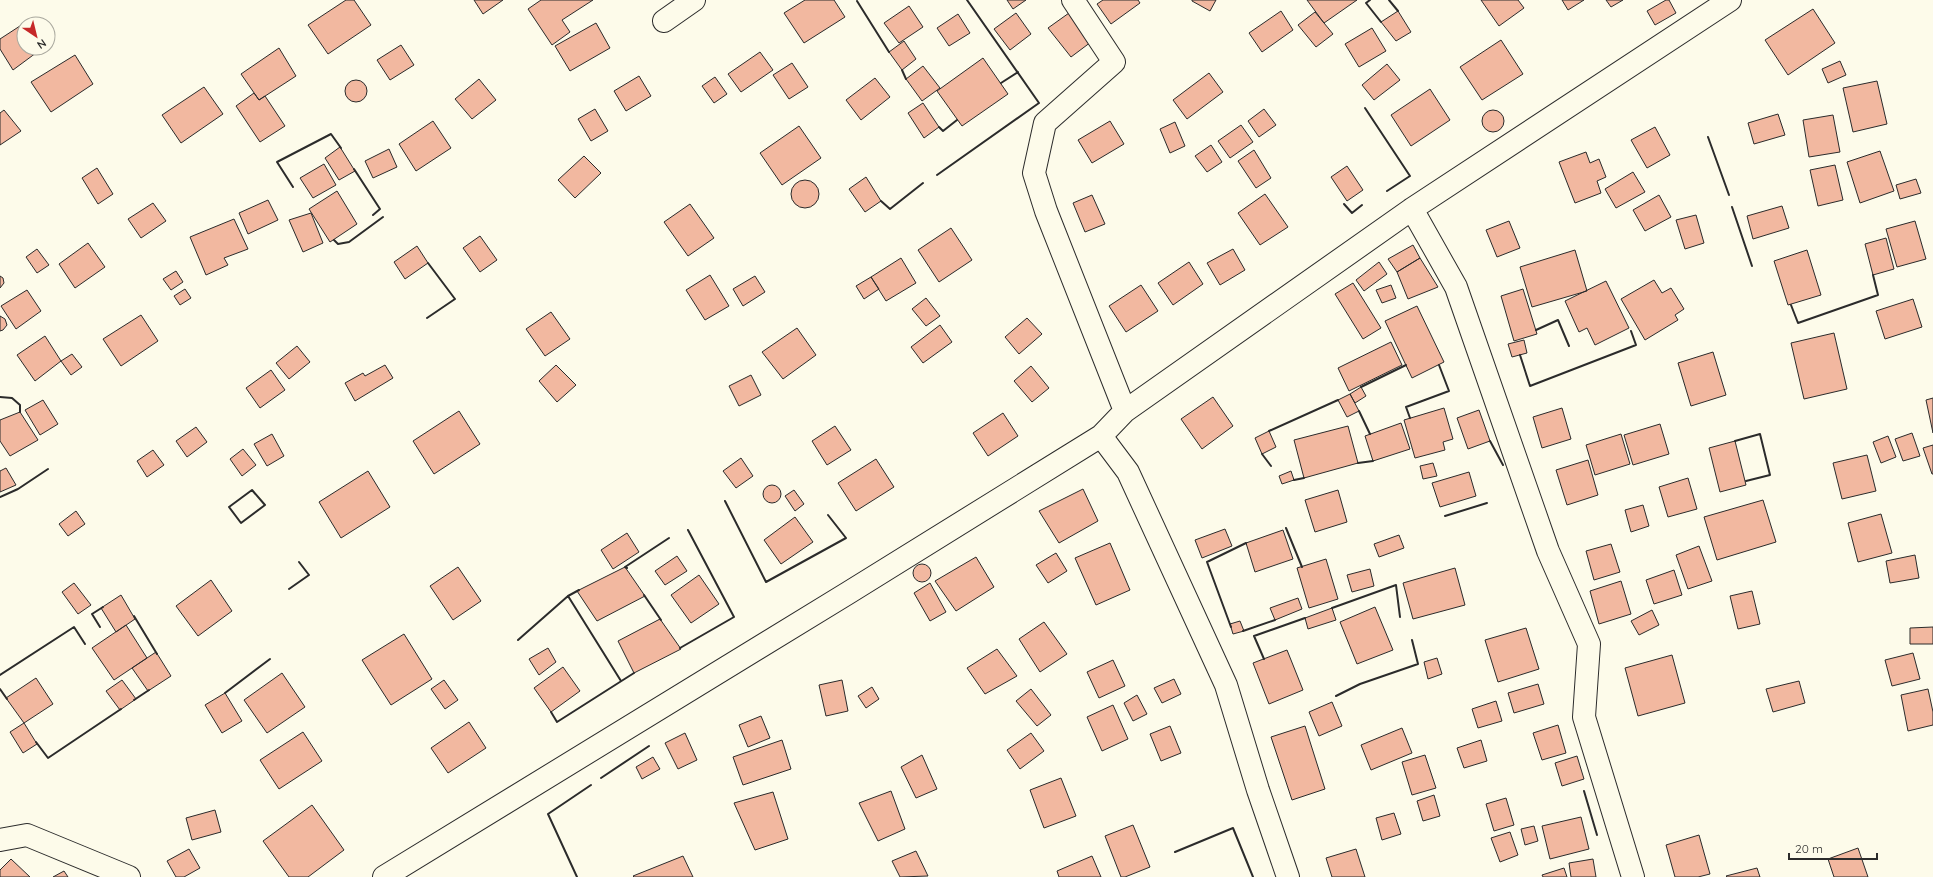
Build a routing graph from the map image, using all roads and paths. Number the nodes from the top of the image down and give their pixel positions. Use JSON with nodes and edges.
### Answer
{"nodes":[{"id":1,"x":694,"y":0,"type":"edge"},
{"id":2,"x":1073,"y":0,"type":"edge"},
{"id":3,"x":1730,"y":0,"type":"edge"},
{"id":4,"x":664,"y":21,"type":"dead end"},
{"id":5,"x":1412,"y":209,"type":"junction"},
{"id":6,"x":1125,"y":411,"type":"junction"},
{"id":7,"x":1100,"y":436,"type":"junction"},
{"id":8,"x":0,"y":840,"type":"edge"},
{"id":9,"x":129,"y":877,"type":"edge"},
{"id":10,"x":384,"y":877,"type":"edge"},
{"id":11,"x":1288,"y":877,"type":"edge"},
{"id":12,"x":1633,"y":877,"type":"edge"}],
"edges":[{"from":1,"to":4,"type":"street"},
{"from":2,"to":6,"type":"street"},
{"from":3,"to":5,"type":"street"},
{"from":5,"to":6,"type":"street"},
{"from":5,"to":12,"type":"street"},
{"from":6,"to":7,"type":"street"},
{"from":7,"to":10,"type":"street"},
{"from":7,"to":11,"type":"street"},
{"from":8,"to":9,"type":"street"}]}
